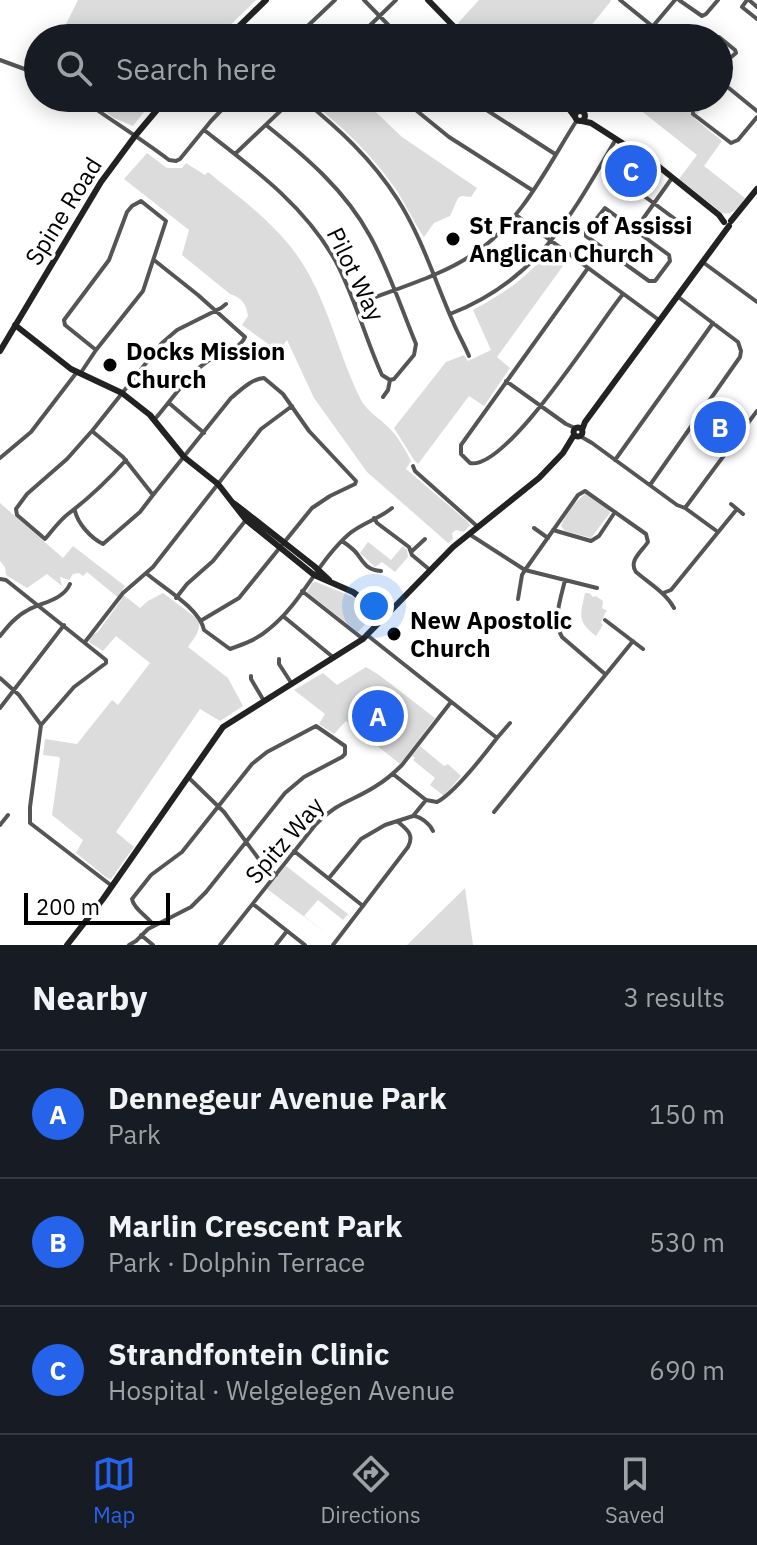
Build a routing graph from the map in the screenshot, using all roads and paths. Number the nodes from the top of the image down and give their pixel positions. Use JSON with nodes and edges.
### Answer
{"nodes":[{"id":1,"x":266,"y":0,"type":"edge"},
{"id":2,"x":335,"y":0,"type":"edge"},
{"id":3,"x":364,"y":0,"type":"edge"},
{"id":4,"x":396,"y":0,"type":"edge"},
{"id":5,"x":428,"y":0,"type":"edge"},
{"id":6,"x":620,"y":0,"type":"edge"},
{"id":7,"x":677,"y":0,"type":"edge"},
{"id":8,"x":718,"y":0,"type":"edge"},
{"id":9,"x":748,"y":0,"type":"edge"},
{"id":10,"x":757,"y":7,"type":"edge"},
{"id":11,"x":380,"y":15,"type":"junction"},
{"id":12,"x":757,"y":19,"type":"edge"},
{"id":13,"x":241,"y":24,"type":"edge"},
{"id":14,"x":310,"y":24,"type":"edge"},
{"id":15,"x":371,"y":24,"type":"edge"},
{"id":16,"x":388,"y":24,"type":"edge"},
{"id":17,"x":451,"y":24,"type":"edge"},
{"id":18,"x":650,"y":24,"type":"edge"},
{"id":19,"x":655,"y":24,"type":"edge"},
{"id":20,"x":0,"y":60,"type":"edge"},
{"id":21,"x":24,"y":69,"type":"edge"},
{"id":22,"x":733,"y":93,"type":"edge"},
{"id":23,"x":100,"y":112,"type":"edge"},
{"id":24,"x":155,"y":112,"type":"edge"},
{"id":25,"x":220,"y":112,"type":"edge"},
{"id":26,"x":279,"y":112,"type":"edge"},
{"id":27,"x":317,"y":112,"type":"edge"},
{"id":28,"x":418,"y":112,"type":"edge"},
{"id":29,"x":490,"y":112,"type":"edge"},
{"id":30,"x":574,"y":112,"type":"edge"},
{"id":31,"x":583,"y":112,"type":"edge"},
{"id":32,"x":693,"y":112,"type":"edge"},
{"id":33,"x":757,"y":114,"type":"edge"},
{"id":34,"x":580,"y":116,"type":"junction"},
{"id":35,"x":266,"y":125,"type":"junction"},
{"id":36,"x":204,"y":130,"type":"junction"},
{"id":37,"x":135,"y":136,"type":"junction"},
{"id":38,"x":616,"y":139,"type":"junction"},
{"id":39,"x":235,"y":154,"type":"junction"},
{"id":40,"x":555,"y":154,"type":"junction"},
{"id":41,"x":672,"y":178,"type":"junction"},
{"id":42,"x":757,"y":189,"type":"edge"},
{"id":43,"x":532,"y":190,"type":"junction"},
{"id":44,"x":636,"y":190,"type":"dead end"},
{"id":45,"x":654,"y":204,"type":"junction"},
{"id":46,"x":516,"y":215,"type":"junction"},
{"id":47,"x":675,"y":219,"type":"dead end"},
{"id":48,"x":727,"y":222,"type":"junction"},
{"id":49,"x":635,"y":230,"type":"junction"},
{"id":50,"x":551,"y":241,"type":"junction"},
{"id":51,"x":154,"y":260,"type":"junction"},
{"id":52,"x":702,"y":261,"type":"junction"},
{"id":53,"x":588,"y":268,"type":"junction"},
{"id":54,"x":434,"y":274,"type":"junction"},
{"id":55,"x":394,"y":289,"type":"junction"},
{"id":56,"x":623,"y":294,"type":"junction"},
{"id":57,"x":677,"y":296,"type":"junction"},
{"id":58,"x":757,"y":302,"type":"edge"},
{"id":59,"x":226,"y":304,"type":"dead end"},
{"id":60,"x":355,"y":305,"type":"junction"},
{"id":61,"x":215,"y":311,"type":"junction"},
{"id":62,"x":450,"y":314,"type":"junction"},
{"id":63,"x":659,"y":320,"type":"junction"},
{"id":64,"x":713,"y":323,"type":"junction"},
{"id":65,"x":15,"y":325,"type":"junction"},
{"id":66,"x":96,"y":350,"type":"junction"},
{"id":67,"x":0,"y":351,"type":"edge"},
{"id":68,"x":469,"y":356,"type":"dead end"},
{"id":69,"x":79,"y":373,"type":"junction"},
{"id":70,"x":390,"y":380,"type":"junction"},
{"id":71,"x":506,"y":381,"type":"junction"},
{"id":72,"x":122,"y":393,"type":"junction"},
{"id":73,"x":383,"y":397,"type":"dead end"},
{"id":74,"x":169,"y":403,"type":"junction"},
{"id":75,"x":292,"y":406,"type":"junction"},
{"id":76,"x":541,"y":406,"type":"junction"},
{"id":77,"x":757,"y":411,"type":"edge"},
{"id":78,"x":155,"y":419,"type":"junction"},
{"id":79,"x":694,"y":422,"type":"junction"},
{"id":80,"x":92,"y":431,"type":"junction"},
{"id":81,"x":578,"y":432,"type":"junction"},
{"id":82,"x":204,"y":433,"type":"junction"},
{"id":83,"x":731,"y":447,"type":"junction"},
{"id":84,"x":184,"y":457,"type":"junction"},
{"id":85,"x":0,"y":458,"type":"edge"},
{"id":86,"x":126,"y":460,"type":"junction"},
{"id":87,"x":615,"y":460,"type":"junction"},
{"id":88,"x":413,"y":466,"type":"dead end"},
{"id":89,"x":218,"y":484,"type":"junction"},
{"id":90,"x":650,"y":485,"type":"junction"},
{"id":91,"x":153,"y":495,"type":"junction"},
{"id":92,"x":232,"y":502,"type":"junction"},
{"id":93,"x":731,"y":504,"type":"dead end"},
{"id":94,"x":392,"y":508,"type":"dead end"},
{"id":95,"x":685,"y":508,"type":"junction"},
{"id":96,"x":737,"y":509,"type":"junction"},
{"id":97,"x":75,"y":511,"type":"junction"},
{"id":98,"x":615,"y":512,"type":"junction"},
{"id":99,"x":743,"y":514,"type":"dead end"},
{"id":100,"x":374,"y":518,"type":"junction"},
{"id":101,"x":246,"y":520,"type":"junction"},
{"id":102,"x":478,"y":527,"type":"junction"},
{"id":103,"x":534,"y":528,"type":"dead end"},
{"id":104,"x":553,"y":530,"type":"junction"},
{"id":105,"x":718,"y":532,"type":"junction"},
{"id":106,"x":469,"y":534,"type":"junction"},
{"id":107,"x":548,"y":538,"type":"junction"},
{"id":108,"x":425,"y":539,"type":"dead end"},
{"id":109,"x":342,"y":541,"type":"junction"},
{"id":110,"x":282,"y":545,"type":"junction"},
{"id":111,"x":411,"y":552,"type":"junction"},
{"id":112,"x":430,"y":570,"type":"junction"},
{"id":113,"x":525,"y":570,"type":"junction"},
{"id":114,"x":381,"y":571,"type":"dead end"},
{"id":115,"x":316,"y":572,"type":"junction"},
{"id":116,"x":147,"y":574,"type":"junction"},
{"id":117,"x":0,"y":579,"type":"edge"},
{"id":118,"x":565,"y":580,"type":"junction"},
{"id":119,"x":70,"y":584,"type":"dead end"},
{"id":120,"x":597,"y":588,"type":"dead end"},
{"id":121,"x":302,"y":591,"type":"junction"},
{"id":122,"x":662,"y":593,"type":"junction"},
{"id":123,"x":176,"y":598,"type":"junction"},
{"id":124,"x":518,"y":599,"type":"dead end"},
{"id":125,"x":39,"y":605,"type":"junction"},
{"id":126,"x":674,"y":608,"type":"dead end"},
{"id":127,"x":283,"y":616,"type":"junction"},
{"id":128,"x":385,"y":616,"type":"junction"},
{"id":129,"x":202,"y":620,"type":"junction"},
{"id":130,"x":605,"y":620,"type":"dead end"},
{"id":131,"x":64,"y":625,"type":"junction"},
{"id":132,"x":0,"y":636,"type":"edge"},
{"id":133,"x":365,"y":637,"type":"junction"},
{"id":134,"x":633,"y":641,"type":"junction"},
{"id":135,"x":85,"y":642,"type":"junction"},
{"id":136,"x":643,"y":649,"type":"dead end"},
{"id":137,"x":334,"y":658,"type":"junction"},
{"id":138,"x":279,"y":659,"type":"dead end"},
{"id":139,"x":605,"y":674,"type":"junction"},
{"id":140,"x":251,"y":676,"type":"dead end"},
{"id":141,"x":0,"y":678,"type":"edge"},
{"id":142,"x":292,"y":684,"type":"junction"},
{"id":143,"x":14,"y":689,"type":"junction"},
{"id":144,"x":264,"y":701,"type":"junction"},
{"id":145,"x":451,"y":702,"type":"junction"},
{"id":146,"x":0,"y":708,"type":"edge"},
{"id":147,"x":510,"y":723,"type":"dead end"},
{"id":148,"x":41,"y":725,"type":"junction"},
{"id":149,"x":497,"y":738,"type":"junction"},
{"id":150,"x":393,"y":774,"type":"junction"},
{"id":151,"x":188,"y":777,"type":"junction"},
{"id":152,"x":426,"y":800,"type":"junction"},
{"id":153,"x":218,"y":806,"type":"junction"},
{"id":154,"x":494,"y":812,"type":"dead end"},
{"id":155,"x":8,"y":815,"type":"dead end"},
{"id":156,"x":413,"y":816,"type":"junction"},
{"id":157,"x":397,"y":821,"type":"junction"},
{"id":158,"x":0,"y":825,"type":"edge"},
{"id":159,"x":433,"y":831,"type":"dead end"},
{"id":160,"x":246,"y":842,"type":"junction"},
{"id":161,"x":294,"y":851,"type":"junction"},
{"id":162,"x":276,"y":875,"type":"junction"},
{"id":163,"x":329,"y":878,"type":"junction"},
{"id":164,"x":112,"y":886,"type":"junction"},
{"id":165,"x":252,"y":904,"type":"junction"},
{"id":166,"x":363,"y":906,"type":"junction"},
{"id":167,"x":154,"y":926,"type":"junction"},
{"id":168,"x":287,"y":931,"type":"junction"},
{"id":169,"x":141,"y":935,"type":"junction"},
{"id":170,"x":67,"y":945,"type":"edge"},
{"id":171,"x":129,"y":945,"type":"edge"},
{"id":172,"x":153,"y":945,"type":"edge"},
{"id":173,"x":220,"y":945,"type":"edge"},
{"id":174,"x":276,"y":945,"type":"edge"},
{"id":175,"x":305,"y":945,"type":"edge"},
{"id":176,"x":333,"y":945,"type":"edge"}],
"edges":[{"from":1,"to":13,"type":"street"},
{"from":2,"to":14,"type":"street"},
{"from":3,"to":11,"type":"street"},
{"from":4,"to":11,"type":"street"},
{"from":5,"to":17,"type":"street"},
{"from":6,"to":18,"type":"street"},
{"from":7,"to":8,"type":"street"},
{"from":7,"to":19,"type":"street"},
{"from":9,"to":10,"type":"street"},
{"from":9,"to":12,"type":"street"},
{"from":11,"to":15,"type":"street"},
{"from":11,"to":16,"type":"street"},
{"from":20,"to":21,"type":"street"},
{"from":22,"to":33,"type":"street"},
{"from":23,"to":37,"type":"street"},
{"from":24,"to":37,"type":"street","name":"Spine Road"},
{"from":25,"to":36,"type":"street"},
{"from":26,"to":35,"type":"street"},
{"from":27,"to":54,"type":"street"},
{"from":28,"to":43,"type":"street"},
{"from":29,"to":40,"type":"street"},
{"from":30,"to":34,"type":"street"},
{"from":31,"to":34,"type":"street"},
{"from":32,"to":33,"type":"street"},
{"from":34,"to":38,"type":"street"},
{"from":34,"to":40,"type":"street"},
{"from":35,"to":39,"type":"street"},
{"from":35,"to":55,"type":"street"},
{"from":36,"to":37,"type":"street"},
{"from":36,"to":39,"type":"street","name":"Pilot Way"},
{"from":37,"to":65,"type":"street","name":"Spine Road"},
{"from":38,"to":41,"type":"street"},
{"from":38,"to":50,"type":"street"},
{"from":39,"to":60,"type":"street","name":"Pilot Way"},
{"from":40,"to":43,"type":"street"},
{"from":41,"to":45,"type":"street"},
{"from":41,"to":48,"type":"street"},
{"from":42,"to":48,"type":"street"},
{"from":43,"to":46,"type":"street"},
{"from":44,"to":45,"type":"street"},
{"from":45,"to":47,"type":"street"},
{"from":45,"to":49,"type":"street"},
{"from":46,"to":50,"type":"street"},
{"from":46,"to":54,"type":"street"},
{"from":48,"to":52,"type":"street"},
{"from":49,"to":49,"type":"street"},
{"from":50,"to":53,"type":"street"},
{"from":50,"to":62,"type":"street"},
{"from":51,"to":61,"type":"street"},
{"from":51,"to":66,"type":"street"},
{"from":51,"to":66,"type":"street"},
{"from":52,"to":57,"type":"street"},
{"from":52,"to":58,"type":"street"},
{"from":53,"to":56,"type":"street"},
{"from":53,"to":71,"type":"street"},
{"from":54,"to":55,"type":"street"},
{"from":54,"to":62,"type":"street"},
{"from":55,"to":60,"type":"street"},
{"from":55,"to":70,"type":"street","name":"Pilot Way"},
{"from":56,"to":63,"type":"street"},
{"from":56,"to":76,"type":"street"},
{"from":57,"to":63,"type":"street"},
{"from":57,"to":64,"type":"street"},
{"from":59,"to":61,"type":"street"},
{"from":60,"to":70,"type":"street","name":"Pilot Way"},
{"from":61,"to":72,"type":"street"},
{"from":61,"to":74,"type":"street"},
{"from":62,"to":68,"type":"street"},
{"from":63,"to":81,"type":"street"},
{"from":64,"to":79,"type":"street"},
{"from":64,"to":87,"type":"street"},
{"from":65,"to":67,"type":"street","name":"Spine Road"},
{"from":65,"to":69,"type":"street"},
{"from":66,"to":69,"type":"street"},
{"from":69,"to":72,"type":"street"},
{"from":69,"to":85,"type":"street"},
{"from":70,"to":73,"type":"street","name":"Pilot Way"},
{"from":71,"to":76,"type":"street"},
{"from":71,"to":76,"type":"street"},
{"from":72,"to":78,"type":"street"},
{"from":72,"to":80,"type":"street"},
{"from":74,"to":78,"type":"street"},
{"from":74,"to":82,"type":"street"},
{"from":75,"to":82,"type":"street"},
{"from":75,"to":89,"type":"street"},
{"from":75,"to":110,"type":"street"},
{"from":76,"to":81,"type":"street"},
{"from":77,"to":83,"type":"street"},
{"from":78,"to":84,"type":"street"},
{"from":79,"to":83,"type":"street"},
{"from":79,"to":90,"type":"street"},
{"from":80,"to":86,"type":"street"},
{"from":80,"to":97,"type":"street"},
{"from":81,"to":87,"type":"street"},
{"from":81,"to":102,"type":"street"},
{"from":82,"to":84,"type":"street"},
{"from":83,"to":95,"type":"street"},
{"from":84,"to":89,"type":"street"},
{"from":84,"to":91,"type":"street"},
{"from":86,"to":91,"type":"street"},
{"from":86,"to":97,"type":"street"},
{"from":87,"to":90,"type":"street"},
{"from":88,"to":102,"type":"street"},
{"from":89,"to":92,"type":"street"},
{"from":89,"to":116,"type":"street"},
{"from":90,"to":95,"type":"street"},
{"from":91,"to":97,"type":"street"},
{"from":92,"to":101,"type":"street"},
{"from":92,"to":110,"type":"street"},
{"from":93,"to":96,"type":"street"},
{"from":94,"to":100,"type":"street"},
{"from":95,"to":105,"type":"street"},
{"from":96,"to":99,"type":"street"},
{"from":96,"to":105,"type":"street"},
{"from":98,"to":104,"type":"street"},
{"from":98,"to":104,"type":"street"},
{"from":98,"to":122,"type":"street"},
{"from":100,"to":109,"type":"street"},
{"from":100,"to":111,"type":"street"},
{"from":101,"to":110,"type":"street"},
{"from":101,"to":123,"type":"street"},
{"from":102,"to":106,"type":"street"},
{"from":103,"to":107,"type":"street"},
{"from":104,"to":107,"type":"street"},
{"from":105,"to":122,"type":"street"},
{"from":106,"to":112,"type":"street"},
{"from":106,"to":113,"type":"street"},
{"from":107,"to":113,"type":"street"},
{"from":108,"to":111,"type":"street"},
{"from":109,"to":114,"type":"street"},
{"from":109,"to":115,"type":"street"},
{"from":110,"to":115,"type":"street"},
{"from":110,"to":129,"type":"street"},
{"from":111,"to":112,"type":"street"},
{"from":112,"to":128,"type":"street"},
{"from":113,"to":118,"type":"street"},
{"from":113,"to":124,"type":"street"},
{"from":115,"to":121,"type":"street"},
{"from":115,"to":128,"type":"street"},
{"from":116,"to":123,"type":"street"},
{"from":116,"to":135,"type":"street"},
{"from":117,"to":125,"type":"street"},
{"from":118,"to":120,"type":"street"},
{"from":118,"to":139,"type":"street"},
{"from":119,"to":125,"type":"street"},
{"from":121,"to":127,"type":"street"},
{"from":121,"to":133,"type":"street"},
{"from":122,"to":126,"type":"street"},
{"from":123,"to":129,"type":"street"},
{"from":125,"to":131,"type":"street"},
{"from":125,"to":132,"type":"street"},
{"from":127,"to":129,"type":"street"},
{"from":127,"to":137,"type":"street"},
{"from":128,"to":133,"type":"street"},
{"from":130,"to":134,"type":"street"},
{"from":131,"to":135,"type":"street"},
{"from":131,"to":143,"type":"street"},
{"from":133,"to":137,"type":"street"},
{"from":133,"to":145,"type":"street"},
{"from":134,"to":136,"type":"street"},
{"from":134,"to":139,"type":"street"},
{"from":135,"to":148,"type":"street"},
{"from":137,"to":142,"type":"street"},
{"from":138,"to":142,"type":"street"},
{"from":139,"to":154,"type":"street"},
{"from":140,"to":144,"type":"street"},
{"from":141,"to":143,"type":"street"},
{"from":142,"to":144,"type":"street"},
{"from":143,"to":146,"type":"street"},
{"from":143,"to":148,"type":"street"},
{"from":144,"to":151,"type":"street"},
{"from":145,"to":149,"type":"street"},
{"from":145,"to":150,"type":"street","name":"Spitz Way"},
{"from":147,"to":149,"type":"street"},
{"from":148,"to":164,"type":"street"},
{"from":149,"to":152,"type":"street"},
{"from":150,"to":152,"type":"street"},
{"from":150,"to":161,"type":"street","name":"Spitz Way"},
{"from":151,"to":153,"type":"street"},
{"from":151,"to":164,"type":"street"},
{"from":152,"to":156,"type":"street"},
{"from":153,"to":160,"type":"street"},
{"from":153,"to":160,"type":"street"},
{"from":153,"to":167,"type":"street"},
{"from":155,"to":158,"type":"street"},
{"from":156,"to":157,"type":"street"},
{"from":156,"to":159,"type":"street"},
{"from":157,"to":163,"type":"street"},
{"from":157,"to":166,"type":"street"},
{"from":160,"to":162,"type":"street"},
{"from":160,"to":167,"type":"street"},
{"from":161,"to":162,"type":"street","name":"Spitz Way"},
{"from":161,"to":163,"type":"street"},
{"from":162,"to":165,"type":"street","name":"Spitz Way"},
{"from":163,"to":166,"type":"street"},
{"from":164,"to":170,"type":"street"},
{"from":165,"to":168,"type":"street"},
{"from":165,"to":173,"type":"street","name":"Spitz Way"},
{"from":166,"to":176,"type":"street"},
{"from":167,"to":169,"type":"street"},
{"from":168,"to":174,"type":"street"},
{"from":168,"to":175,"type":"street"},
{"from":169,"to":171,"type":"street"},
{"from":169,"to":172,"type":"street"}]}
